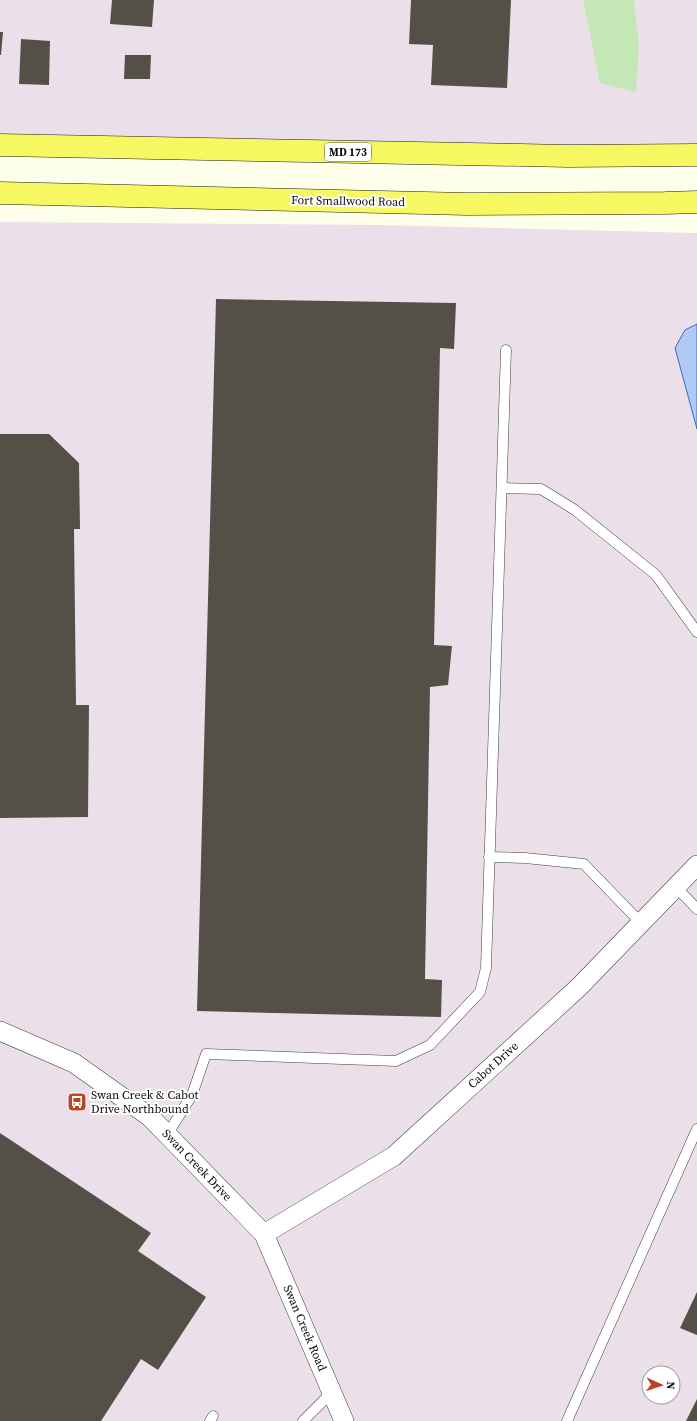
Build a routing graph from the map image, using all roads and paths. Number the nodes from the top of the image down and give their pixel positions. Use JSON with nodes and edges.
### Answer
{"nodes":[{"id":1,"x":0,"y":145,"type":"edge"},
{"id":2,"x":697,"y":155,"type":"edge"},
{"id":3,"x":0,"y":193,"type":"edge"},
{"id":4,"x":697,"y":202,"type":"edge"},
{"id":5,"x":506,"y":350,"type":"dead end"},
{"id":6,"x":502,"y":488,"type":"junction"},
{"id":7,"x":697,"y":632,"type":"edge"},
{"id":8,"x":489,"y":858,"type":"junction"},
{"id":9,"x":697,"y":865,"type":"edge"},
{"id":10,"x":676,"y":887,"type":"junction"},
{"id":11,"x":697,"y":909,"type":"edge"},
{"id":12,"x":641,"y":923,"type":"junction"},
{"id":13,"x":0,"y":1031,"type":"edge"},
{"id":14,"x":697,"y":1129,"type":"edge"},
{"id":15,"x":167,"y":1135,"type":"junction"},
{"id":16,"x":264,"y":1234,"type":"junction"},
{"id":17,"x":332,"y":1392,"type":"junction"},
{"id":18,"x":303,"y":1421,"type":"edge"},
{"id":19,"x":344,"y":1421,"type":"edge"},
{"id":20,"x":567,"y":1421,"type":"edge"}],
"edges":[{"from":1,"to":2,"type":"main road","number":"MD 173"},
{"from":3,"to":4,"type":"main road","name":"Fort Smallwood Road"},
{"from":5,"to":6,"type":"lane"},
{"from":6,"to":7,"type":"lane"},
{"from":6,"to":8,"type":"lane"},
{"from":8,"to":12,"type":"lane"},
{"from":8,"to":15,"type":"lane"},
{"from":9,"to":10,"type":"street","name":"Cabot Drive"},
{"from":10,"to":11,"type":"lane"},
{"from":10,"to":12,"type":"street","name":"Cabot Drive"},
{"from":12,"to":16,"type":"street","name":"Cabot Drive"},
{"from":13,"to":15,"type":"street","name":"Swan Creek Drive"},
{"from":14,"to":20,"type":"lane"},
{"from":15,"to":16,"type":"street","name":"Swan Creek Drive"},
{"from":16,"to":17,"type":"street","name":"Swan Creek Road"},
{"from":17,"to":18,"type":"lane"},
{"from":17,"to":19,"type":"street","name":"Swan Creek Road"}]}
